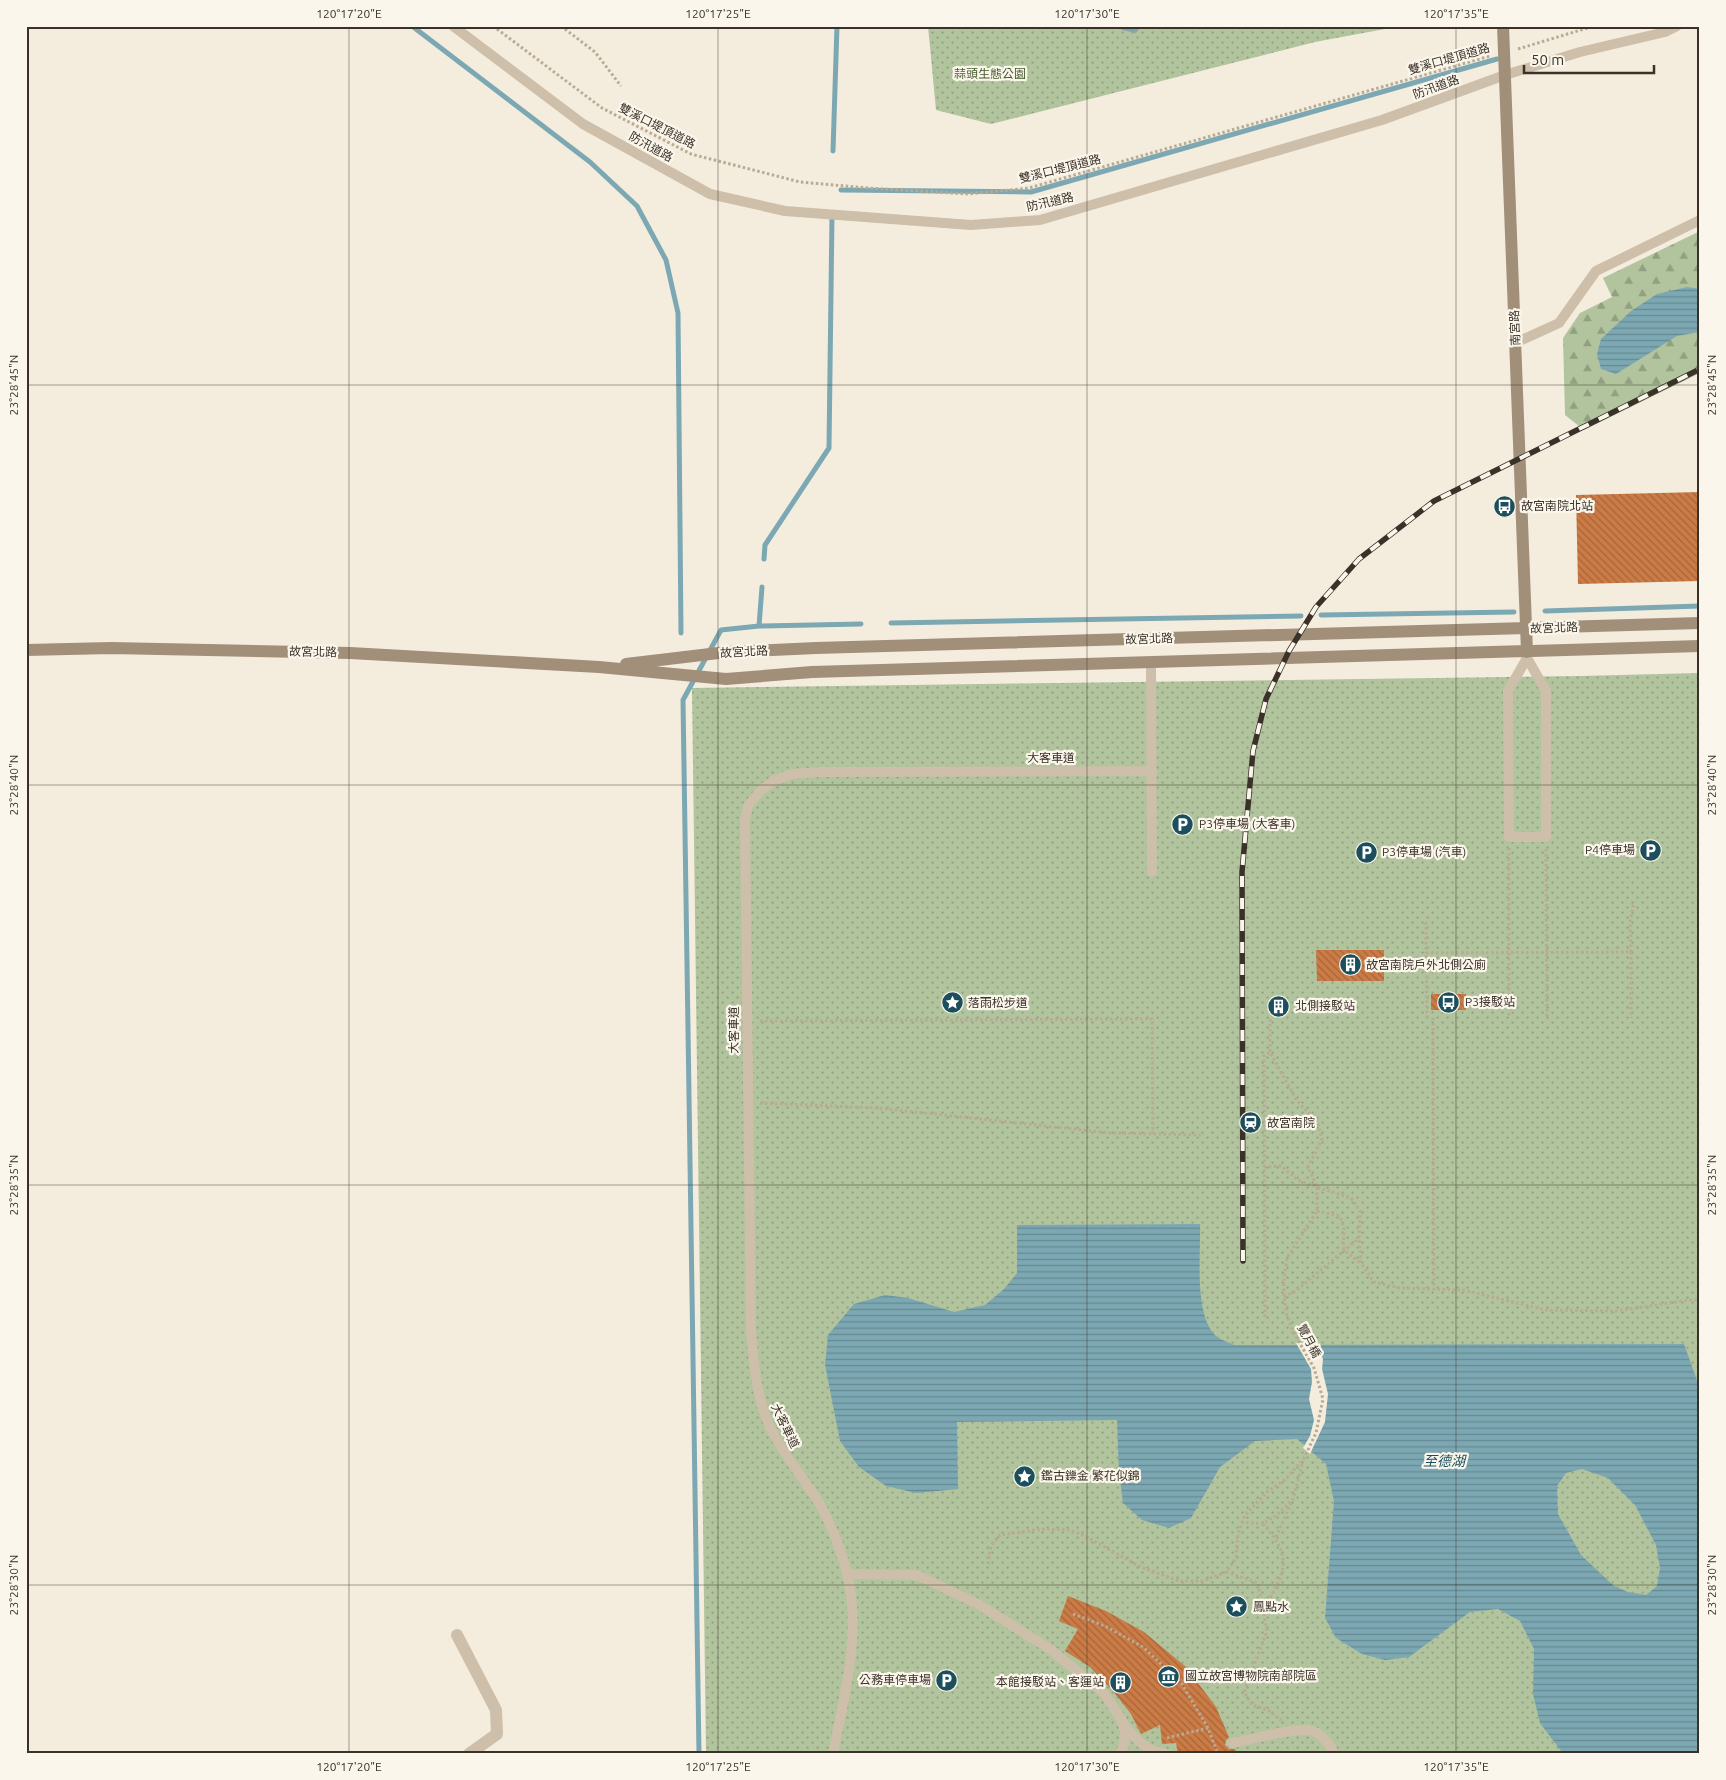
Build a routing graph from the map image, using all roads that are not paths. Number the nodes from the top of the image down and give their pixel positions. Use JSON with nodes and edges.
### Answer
{"nodes":[{"id":1,"x":453,"y":26,"type":"edge"},
{"id":2,"x":1503,"y":26,"type":"edge"},
{"id":3,"x":1677,"y":26,"type":"edge"},
{"id":4,"x":1505,"y":75,"type":"junction"},
{"id":5,"x":1700,"y":220,"type":"edge"},
{"id":6,"x":1515,"y":343,"type":"junction"},
{"id":7,"x":1700,"y":624,"type":"edge"},
{"id":8,"x":1526,"y":629,"type":"junction"},
{"id":9,"x":1700,"y":646,"type":"edge"},
{"id":10,"x":26,"y":650,"type":"edge"},
{"id":11,"x":1527,"y":655,"type":"junction"},
{"id":12,"x":1151,"y":662,"type":"junction"},
{"id":13,"x":599,"y":667,"type":"junction"},
{"id":14,"x":1152,"y":770,"type":"junction"},
{"id":15,"x":1152,"y":872,"type":"dead end"},
{"id":16,"x":848,"y":1574,"type":"junction"},
{"id":17,"x":458,"y":1635,"type":"dead end"},
{"id":18,"x":1121,"y":1719,"type":"junction"},
{"id":19,"x":1232,"y":1743,"type":"dead end"},
{"id":20,"x":469,"y":1754,"type":"edge"},
{"id":21,"x":833,"y":1754,"type":"edge"},
{"id":22,"x":1120,"y":1754,"type":"edge"},
{"id":23,"x":1166,"y":1754,"type":"edge"},
{"id":24,"x":1334,"y":1754,"type":"edge"}],
"edges":[{"from":1,"to":4,"type":"lane","name":"防汛道路"},
{"from":2,"to":4,"type":"street","name":"南宮路"},
{"from":3,"to":4,"type":"lane","name":"防汛道路"},
{"from":4,"to":6,"type":"street","name":"南宮路"},
{"from":5,"to":6,"type":"lane"},
{"from":6,"to":8,"type":"street","name":"南宮路"},
{"from":7,"to":8,"type":"street","name":"故宮北路"},
{"from":8,"to":11,"type":"street","name":"南宮路"},
{"from":8,"to":13,"type":"street","name":"故宮北路"},
{"from":9,"to":11,"type":"street","name":"故宮北路"},
{"from":10,"to":13,"type":"street","name":"故宮北路"},
{"from":11,"to":11,"type":"lane"},
{"from":11,"to":12,"type":"street","name":"故宮北路"},
{"from":12,"to":13,"type":"street","name":"故宮北路"},
{"from":12,"to":14,"type":"lane"},
{"from":14,"to":15,"type":"lane"},
{"from":14,"to":16,"type":"lane","name":"大客車道"},
{"from":16,"to":18,"type":"lane"},
{"from":16,"to":21,"type":"lane","name":"大客車道"},
{"from":17,"to":20,"type":"street"},
{"from":18,"to":22,"type":"lane"},
{"from":18,"to":23,"type":"lane"},
{"from":19,"to":24,"type":"lane"}]}
